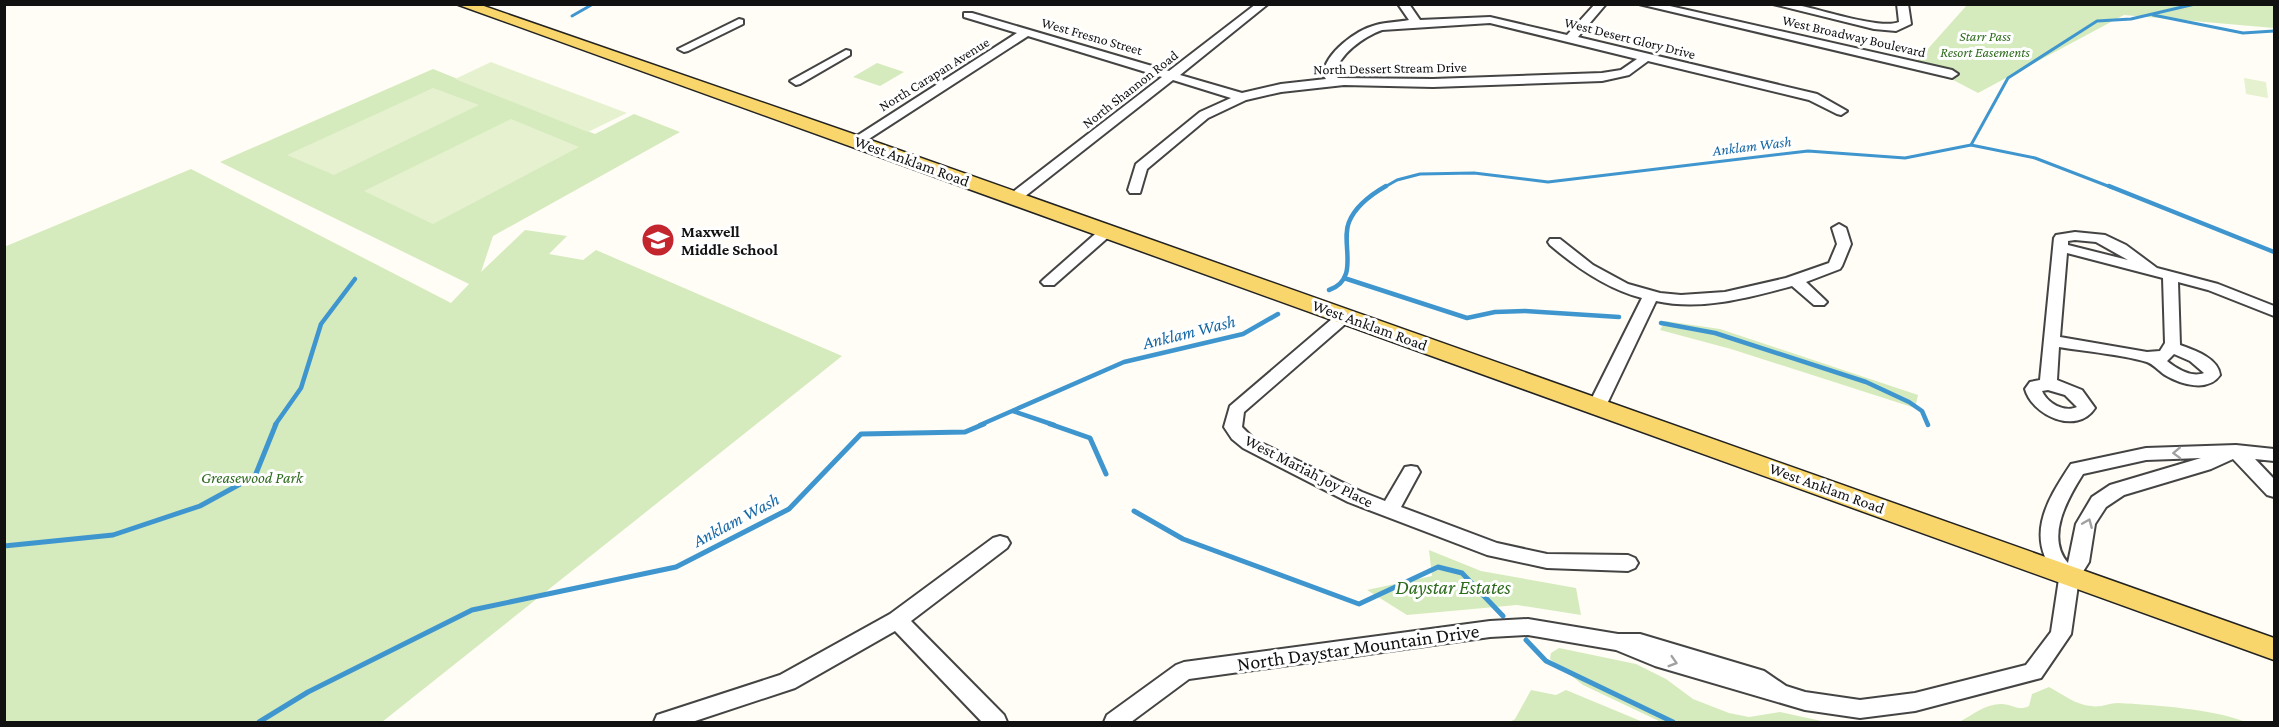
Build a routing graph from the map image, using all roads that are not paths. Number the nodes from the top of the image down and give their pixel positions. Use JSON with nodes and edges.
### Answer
{"nodes":[{"id":1,"x":463,"y":4,"type":"edge"},
{"id":2,"x":1263,"y":4,"type":"edge"},
{"id":3,"x":1404,"y":4,"type":"edge"},
{"id":4,"x":1601,"y":4,"type":"edge"},
{"id":5,"x":1644,"y":4,"type":"edge"},
{"id":6,"x":1778,"y":4,"type":"edge"},
{"id":7,"x":1902,"y":4,"type":"edge"},
{"id":8,"x":1808,"y":8,"type":"edge"},
{"id":9,"x":968,"y":15,"type":"dead end"},
{"id":10,"x":739,"y":22,"type":"dead end"},
{"id":11,"x":1418,"y":22,"type":"junction"},
{"id":12,"x":1027,"y":32,"type":"junction"},
{"id":13,"x":1570,"y":39,"type":"junction"},
{"id":14,"x":684,"y":49,"type":"dead end"},
{"id":15,"x":846,"y":53,"type":"dead end"},
{"id":16,"x":1644,"y":58,"type":"junction"},
{"id":17,"x":1952,"y":74,"type":"dead end"},
{"id":18,"x":1173,"y":75,"type":"junction"},
{"id":19,"x":796,"y":81,"type":"dead end"},
{"id":20,"x":1334,"y":81,"type":"junction"},
{"id":21,"x":1242,"y":97,"type":"junction"},
{"id":22,"x":1841,"y":111,"type":"dead end"},
{"id":23,"x":856,"y":141,"type":"junction"},
{"id":24,"x":1135,"y":190,"type":"dead end"},
{"id":25,"x":1014,"y":198,"type":"junction"},
{"id":26,"x":1839,"y":228,"type":"dead end"},
{"id":27,"x":1107,"y":231,"type":"junction"},
{"id":28,"x":1555,"y":242,"type":"dead end"},
{"id":29,"x":2170,"y":276,"type":"junction"},
{"id":30,"x":1049,"y":282,"type":"dead end"},
{"id":31,"x":1796,"y":282,"type":"junction"},
{"id":32,"x":1650,"y":298,"type":"junction"},
{"id":33,"x":1819,"y":302,"type":"dead end"},
{"id":34,"x":2274,"y":311,"type":"edge"},
{"id":35,"x":1345,"y":316,"type":"junction"},
{"id":36,"x":2051,"y":339,"type":"junction"},
{"id":37,"x":2171,"y":347,"type":"junction"},
{"id":38,"x":2153,"y":357,"type":"junction"},
{"id":39,"x":2048,"y":384,"type":"dead end"},
{"id":40,"x":1597,"y":406,"type":"junction"},
{"id":41,"x":2236,"y":452,"type":"junction"},
{"id":42,"x":2274,"y":455,"type":"edge"},
{"id":43,"x":1411,"y":472,"type":"dead end"},
{"id":44,"x":2274,"y":490,"type":"edge"},
{"id":45,"x":1389,"y":511,"type":"junction"},
{"id":46,"x":1000,"y":543,"type":"dead end"},
{"id":47,"x":1628,"y":563,"type":"dead end"},
{"id":48,"x":2069,"y":577,"type":"junction"},
{"id":49,"x":897,"y":620,"type":"junction"},
{"id":50,"x":2274,"y":649,"type":"edge"},
{"id":51,"x":665,"y":723,"type":"edge"},
{"id":52,"x":996,"y":723,"type":"edge"},
{"id":53,"x":1115,"y":723,"type":"edge"}],
"edges":[{"from":1,"to":23,"type":"main road","name":"West Anklam Road"},
{"from":2,"to":18,"type":"street","name":"North Shannon Road"},
{"from":3,"to":11,"type":"street"},
{"from":4,"to":13,"type":"street"},
{"from":5,"to":17,"type":"street","name":"West Broadway Boulevard"},
{"from":6,"to":8,"type":"street"},
{"from":7,"to":8,"type":"street"},
{"from":9,"to":12,"type":"street","name":"West Fresno Street"},
{"from":10,"to":14,"type":"street"},
{"from":11,"to":13,"type":"street","name":"West Desert Glory Drive"},
{"from":11,"to":20,"type":"street","name":"West Desert Glory Drive"},
{"from":12,"to":18,"type":"street","name":"West Fresno Street"},
{"from":12,"to":23,"type":"street","name":"North Carapan Avenue"},
{"from":13,"to":16,"type":"street","name":"West Desert Glory Drive"},
{"from":15,"to":19,"type":"street"},
{"from":16,"to":20,"type":"street","name":"North Dessert Stream Drive"},
{"from":16,"to":22,"type":"street","name":"West Desert Glory Drive"},
{"from":18,"to":21,"type":"street","name":"West Fresno Street"},
{"from":18,"to":25,"type":"street","name":"North Shannon Road"},
{"from":20,"to":21,"type":"street","name":"North Dessert Stream Drive"},
{"from":21,"to":24,"type":"street","name":"North Dessert Stream Drive"},
{"from":23,"to":25,"type":"main road","name":"West Anklam Road"},
{"from":25,"to":27,"type":"main road","name":"West Anklam Road"},
{"from":26,"to":31,"type":"street"},
{"from":27,"to":30,"type":"street"},
{"from":27,"to":35,"type":"main road","name":"West Anklam Road"},
{"from":28,"to":32,"type":"street"},
{"from":29,"to":34,"type":"street"},
{"from":29,"to":36,"type":"street"},
{"from":29,"to":37,"type":"street"},
{"from":31,"to":32,"type":"street"},
{"from":31,"to":33,"type":"street"},
{"from":32,"to":40,"type":"street"},
{"from":35,"to":40,"type":"main road","name":"West Anklam Road"},
{"from":35,"to":45,"type":"street","name":"West Mariah Joy Place"},
{"from":36,"to":38,"type":"street"},
{"from":36,"to":39,"type":"street"},
{"from":37,"to":38,"type":"street"},
{"from":37,"to":38,"type":"street"},
{"from":40,"to":48,"type":"main road","name":"West Anklam Road"},
{"from":41,"to":42,"type":"street"},
{"from":41,"to":44,"type":"street"},
{"from":48,"to":41,"type":"street","name":"North Daystar Mountain Drive","one_way":true},
{"from":41,"to":48,"type":"street","one_way":true},
{"from":43,"to":45,"type":"street","name":"West Mariah Joy Place"},
{"from":45,"to":47,"type":"street","name":"West Mariah Joy Place"},
{"from":46,"to":49,"type":"street"},
{"from":48,"to":50,"type":"main road","name":"West Anklam Road"},
{"from":48,"to":53,"type":"street","name":"North Daystar Mountain Drive"},
{"from":49,"to":51,"type":"street"},
{"from":49,"to":52,"type":"street"}]}
